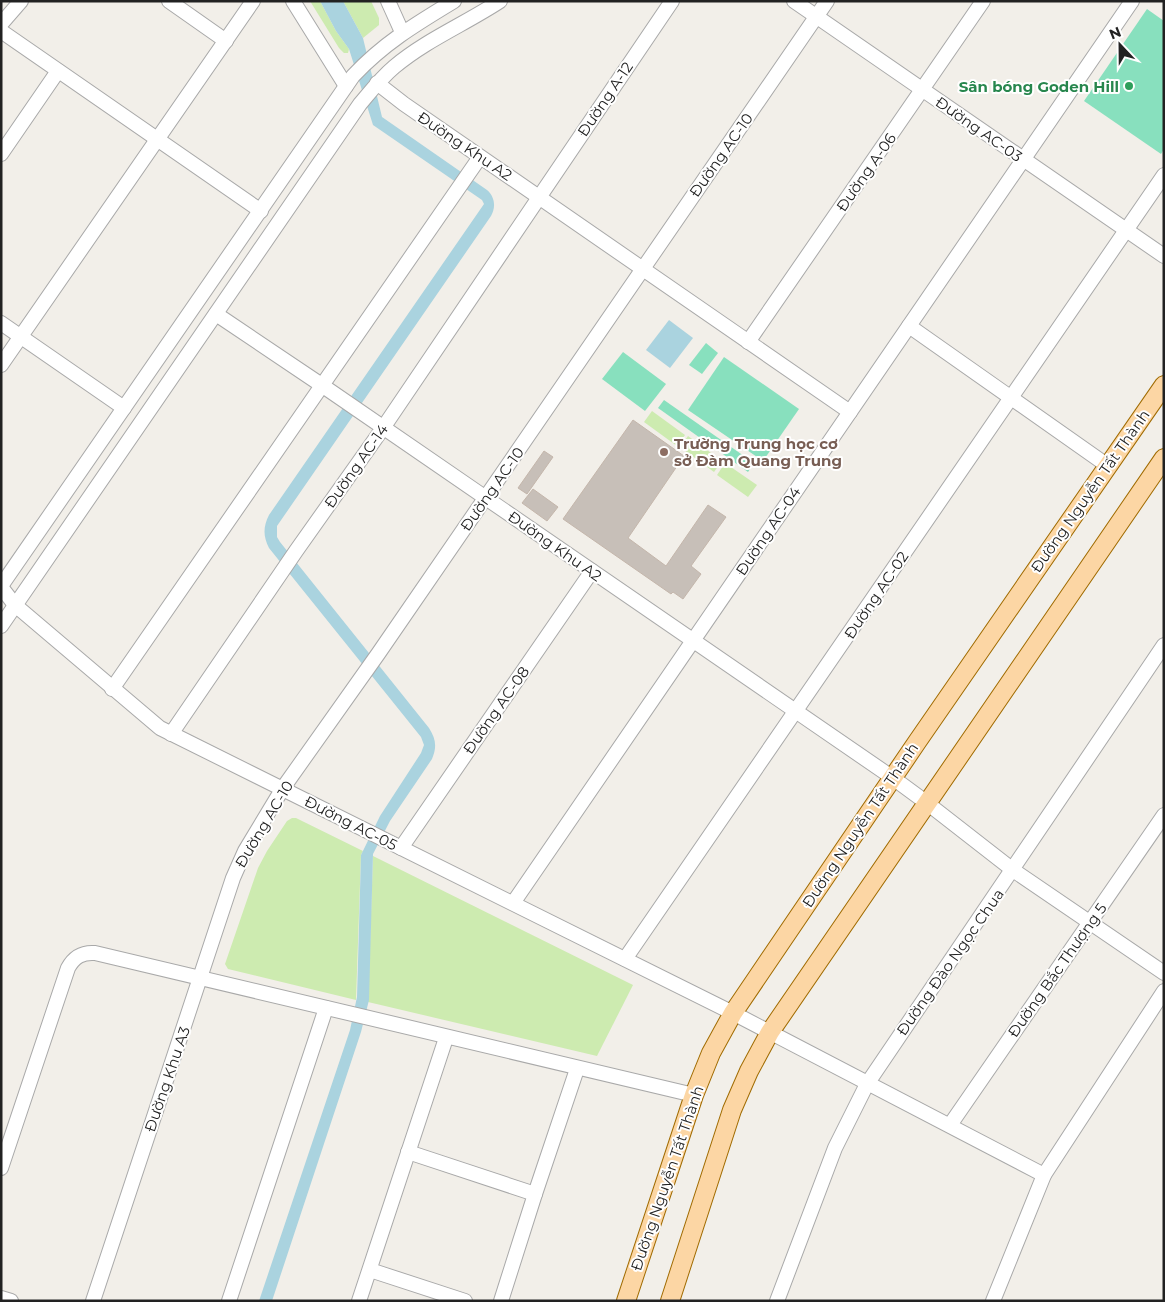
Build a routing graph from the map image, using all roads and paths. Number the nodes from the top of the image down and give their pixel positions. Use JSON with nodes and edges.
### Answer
{"nodes":[{"id":1,"x":21,"y":1,"type":"edge"},
{"id":2,"x":169,"y":1,"type":"edge"},
{"id":3,"x":253,"y":1,"type":"edge"},
{"id":4,"x":293,"y":1,"type":"edge"},
{"id":5,"x":388,"y":1,"type":"edge"},
{"id":6,"x":454,"y":1,"type":"edge"},
{"id":7,"x":500,"y":1,"type":"edge"},
{"id":8,"x":672,"y":1,"type":"edge"},
{"id":9,"x":794,"y":1,"type":"edge"},
{"id":10,"x":827,"y":1,"type":"edge"},
{"id":11,"x":983,"y":1,"type":"edge"},
{"id":12,"x":1132,"y":1,"type":"edge"},
{"id":13,"x":817,"y":17,"type":"junction"},
{"id":14,"x":1,"y":24,"type":"edge"},
{"id":15,"x":1,"y":31,"type":"edge"},
{"id":16,"x":402,"y":32,"type":"junction"},
{"id":17,"x":226,"y":41,"type":"junction"},
{"id":18,"x":58,"y":71,"type":"junction"},
{"id":19,"x":349,"y":81,"type":"junction"},
{"id":20,"x":378,"y":82,"type":"junction"},
{"id":21,"x":923,"y":89,"type":"junction"},
{"id":22,"x":158,"y":139,"type":"junction"},
{"id":23,"x":1,"y":154,"type":"edge"},
{"id":24,"x":480,"y":157,"type":"junction"},
{"id":25,"x":1023,"y":160,"type":"junction"},
{"id":26,"x":1164,"y":174,"type":"edge"},
{"id":27,"x":539,"y":197,"type":"junction"},
{"id":28,"x":261,"y":211,"type":"junction"},
{"id":29,"x":1126,"y":230,"type":"junction"},
{"id":30,"x":1164,"y":256,"type":"edge"},
{"id":31,"x":642,"y":270,"type":"junction"},
{"id":32,"x":216,"y":314,"type":"junction"},
{"id":33,"x":1,"y":323,"type":"edge"},
{"id":34,"x":909,"y":326,"type":"junction"},
{"id":35,"x":21,"y":336,"type":"junction"},
{"id":36,"x":748,"y":342,"type":"junction"},
{"id":37,"x":1,"y":365,"type":"edge"},
{"id":38,"x":1164,"y":384,"type":"edge"},
{"id":39,"x":323,"y":386,"type":"junction"},
{"id":40,"x":1011,"y":398,"type":"junction"},
{"id":41,"x":124,"y":408,"type":"junction"},
{"id":42,"x":850,"y":412,"type":"junction"},
{"id":43,"x":383,"y":428,"type":"junction"},
{"id":44,"x":1164,"y":458,"type":"edge"},
{"id":45,"x":1108,"y":466,"type":"junction"},
{"id":46,"x":485,"y":498,"type":"junction"},
{"id":47,"x":592,"y":571,"type":"junction"},
{"id":48,"x":1,"y":586,"type":"edge"},
{"id":49,"x":15,"y":606,"type":"junction"},
{"id":50,"x":1,"y":626,"type":"edge"},
{"id":51,"x":693,"y":641,"type":"junction"},
{"id":52,"x":1164,"y":645,"type":"edge"},
{"id":53,"x":112,"y":689,"type":"junction"},
{"id":54,"x":795,"y":712,"type":"junction"},
{"id":55,"x":170,"y":734,"type":"junction"},
{"id":56,"x":893,"y":778,"type":"junction"},
{"id":57,"x":283,"y":788,"type":"junction"},
{"id":58,"x":927,"y":803,"type":"junction"},
{"id":59,"x":1164,"y":815,"type":"edge"},
{"id":60,"x":395,"y":845,"type":"junction"},
{"id":61,"x":1013,"y":870,"type":"junction"},
{"id":62,"x":513,"y":903,"type":"junction"},
{"id":63,"x":1090,"y":923,"type":"junction"},
{"id":64,"x":625,"y":959,"type":"junction"},
{"id":65,"x":1164,"y":973,"type":"edge"},
{"id":66,"x":201,"y":978,"type":"junction"},
{"id":67,"x":1164,"y":991,"type":"edge"},
{"id":68,"x":326,"y":1008,"type":"junction"},
{"id":69,"x":733,"y":1013,"type":"junction"},
{"id":70,"x":770,"y":1032,"type":"junction"},
{"id":71,"x":446,"y":1038,"type":"junction"},
{"id":72,"x":577,"y":1069,"type":"junction"},
{"id":73,"x":867,"y":1084,"type":"junction"},
{"id":74,"x":694,"y":1095,"type":"junction"},
{"id":75,"x":950,"y":1125,"type":"junction"},
{"id":76,"x":408,"y":1152,"type":"junction"},
{"id":77,"x":1,"y":1168,"type":"edge"},
{"id":78,"x":1044,"y":1176,"type":"junction"},
{"id":79,"x":535,"y":1194,"type":"junction"},
{"id":80,"x":370,"y":1270,"type":"junction"},
{"id":81,"x":1,"y":1298,"type":"edge"},
{"id":82,"x":10,"y":1301,"type":"edge"},
{"id":83,"x":92,"y":1301,"type":"edge"},
{"id":84,"x":229,"y":1301,"type":"edge"},
{"id":85,"x":360,"y":1301,"type":"edge"},
{"id":86,"x":465,"y":1301,"type":"edge"},
{"id":87,"x":501,"y":1301,"type":"edge"},
{"id":88,"x":626,"y":1301,"type":"edge"},
{"id":89,"x":670,"y":1301,"type":"edge"},
{"id":90,"x":776,"y":1301,"type":"edge"},
{"id":91,"x":993,"y":1301,"type":"edge"}],
"edges":[{"from":1,"to":14,"type":"street"},
{"from":2,"to":17,"type":"street"},
{"from":3,"to":17,"type":"street"},
{"from":4,"to":19,"type":"street"},
{"from":5,"to":16,"type":"street"},
{"from":6,"to":16,"type":"street"},
{"from":7,"to":20,"type":"street"},
{"from":8,"to":27,"type":"street","name":"Đường A-12"},
{"from":9,"to":13,"type":"street","name":"Đường AC-03"},
{"from":10,"to":13,"type":"street","name":"Đường AC-10"},
{"from":11,"to":21,"type":"street","name":"Đường A-06"},
{"from":12,"to":25,"type":"street","name":"Đường AC-04"},
{"from":13,"to":21,"type":"street","name":"Đường AC-03"},
{"from":13,"to":31,"type":"street","name":"Đường AC-10"},
{"from":15,"to":18,"type":"street"},
{"from":16,"to":19,"type":"street"},
{"from":17,"to":22,"type":"street"},
{"from":18,"to":22,"type":"street"},
{"from":18,"to":23,"type":"street"},
{"from":19,"to":28,"type":"street"},
{"from":20,"to":24,"type":"street","name":"Đường Khu A2"},
{"from":20,"to":32,"type":"street"},
{"from":21,"to":25,"type":"street","name":"Đường AC-03"},
{"from":21,"to":36,"type":"street","name":"Đường A-06"},
{"from":22,"to":28,"type":"street"},
{"from":22,"to":35,"type":"street"},
{"from":24,"to":27,"type":"street","name":"Đường Khu A2"},
{"from":24,"to":39,"type":"street"},
{"from":25,"to":29,"type":"street","name":"Đường AC-03"},
{"from":25,"to":34,"type":"street","name":"Đường AC-04"},
{"from":26,"to":29,"type":"street","name":"Đường AC-02"},
{"from":27,"to":31,"type":"street","name":"Đường Khu A2"},
{"from":27,"to":43,"type":"street","name":"Đường AC-14"},
{"from":28,"to":41,"type":"street"},
{"from":29,"to":30,"type":"street","name":"Đường AC-03"},
{"from":29,"to":40,"type":"street","name":"Đường AC-02"},
{"from":31,"to":36,"type":"street","name":"Đường Khu A2"},
{"from":31,"to":46,"type":"street","name":"Đường AC-10"},
{"from":32,"to":39,"type":"street","name":"Đường Khu A2"},
{"from":32,"to":49,"type":"street"},
{"from":33,"to":35,"type":"street"},
{"from":34,"to":40,"type":"street"},
{"from":34,"to":42,"type":"street","name":"Đường AC-04"},
{"from":35,"to":37,"type":"street"},
{"from":35,"to":41,"type":"street"},
{"from":36,"to":42,"type":"street","name":"Đường Khu A2"},
{"from":38,"to":45,"type":"main road","name":"Đường Nguyễn Tất Thành"},
{"from":39,"to":43,"type":"street","name":"Đường Khu A2"},
{"from":39,"to":53,"type":"street"},
{"from":40,"to":45,"type":"street"},
{"from":40,"to":54,"type":"street","name":"Đường AC-02"},
{"from":41,"to":48,"type":"street"},
{"from":42,"to":51,"type":"street","name":"Đường AC-04"},
{"from":43,"to":46,"type":"street","name":"Đường Khu A2"},
{"from":43,"to":55,"type":"street","name":"Đường AC-14"},
{"from":44,"to":58,"type":"main road"},
{"from":45,"to":56,"type":"main road","name":"Đường Nguyễn Tất Thành"},
{"from":46,"to":47,"type":"street","name":"Đường Khu A2"},
{"from":46,"to":57,"type":"street","name":"Đường AC-10"},
{"from":47,"to":51,"type":"street","name":"Đường Khu A2"},
{"from":47,"to":60,"type":"street","name":"Đường AC-08"},
{"from":48,"to":49,"type":"street","name":"Đường AC-05"},
{"from":49,"to":50,"type":"street"},
{"from":49,"to":53,"type":"street","name":"Đường AC-05"},
{"from":51,"to":54,"type":"street","name":"Đường Khu A2"},
{"from":51,"to":62,"type":"street","name":"Đường AC-04"},
{"from":52,"to":61,"type":"street","name":"Đường Đào Ngọc Chua"},
{"from":53,"to":55,"type":"street","name":"Đường AC-05"},
{"from":54,"to":56,"type":"street","name":"Đường Khu A2"},
{"from":54,"to":64,"type":"street","name":"Đường AC-02"},
{"from":55,"to":57,"type":"street","name":"Đường AC-05"},
{"from":56,"to":58,"type":"street","name":"Đường Khu A2"},
{"from":56,"to":69,"type":"main road","name":"Đường Nguyễn Tất Thành"},
{"from":57,"to":60,"type":"street","name":"Đường AC-05"},
{"from":57,"to":66,"type":"street","name":"Đường AC-10"},
{"from":58,"to":61,"type":"street","name":"Đường Khu A2"},
{"from":58,"to":70,"type":"main road"},
{"from":59,"to":63,"type":"street","name":"Đường Bắc Thượng 5"},
{"from":60,"to":62,"type":"street","name":"Đường AC-05"},
{"from":61,"to":63,"type":"street","name":"Đường Khu A2"},
{"from":61,"to":73,"type":"street","name":"Đường Đào Ngọc Chua"},
{"from":62,"to":64,"type":"street","name":"Đường AC-05"},
{"from":63,"to":65,"type":"street","name":"Đường Khu A2"},
{"from":63,"to":75,"type":"street","name":"Đường Bắc Thượng 5"},
{"from":64,"to":69,"type":"street","name":"Đường AC-05"},
{"from":66,"to":68,"type":"street"},
{"from":66,"to":77,"type":"street"},
{"from":66,"to":83,"type":"street","name":"Đường Khu A3"},
{"from":67,"to":78,"type":"street"},
{"from":68,"to":71,"type":"street"},
{"from":68,"to":84,"type":"street"},
{"from":69,"to":70,"type":"street","name":"Đường AC-05"},
{"from":69,"to":74,"type":"main road","name":"Đường Nguyễn Tất Thành"},
{"from":70,"to":73,"type":"street","name":"Đường AC-05"},
{"from":70,"to":89,"type":"main road"},
{"from":71,"to":72,"type":"street"},
{"from":71,"to":76,"type":"street"},
{"from":72,"to":74,"type":"street"},
{"from":72,"to":79,"type":"street"},
{"from":73,"to":75,"type":"street","name":"Đường AC-05"},
{"from":73,"to":90,"type":"street","name":"Đường Đào Ngọc Chua"},
{"from":74,"to":88,"type":"main road","name":"Đường Nguyễn Tất Thành"},
{"from":75,"to":78,"type":"street","name":"Đường AC-05"},
{"from":76,"to":79,"type":"street"},
{"from":76,"to":80,"type":"street"},
{"from":78,"to":91,"type":"street"},
{"from":79,"to":87,"type":"street"},
{"from":80,"to":85,"type":"street"},
{"from":80,"to":86,"type":"street"},
{"from":81,"to":82,"type":"street"}]}
